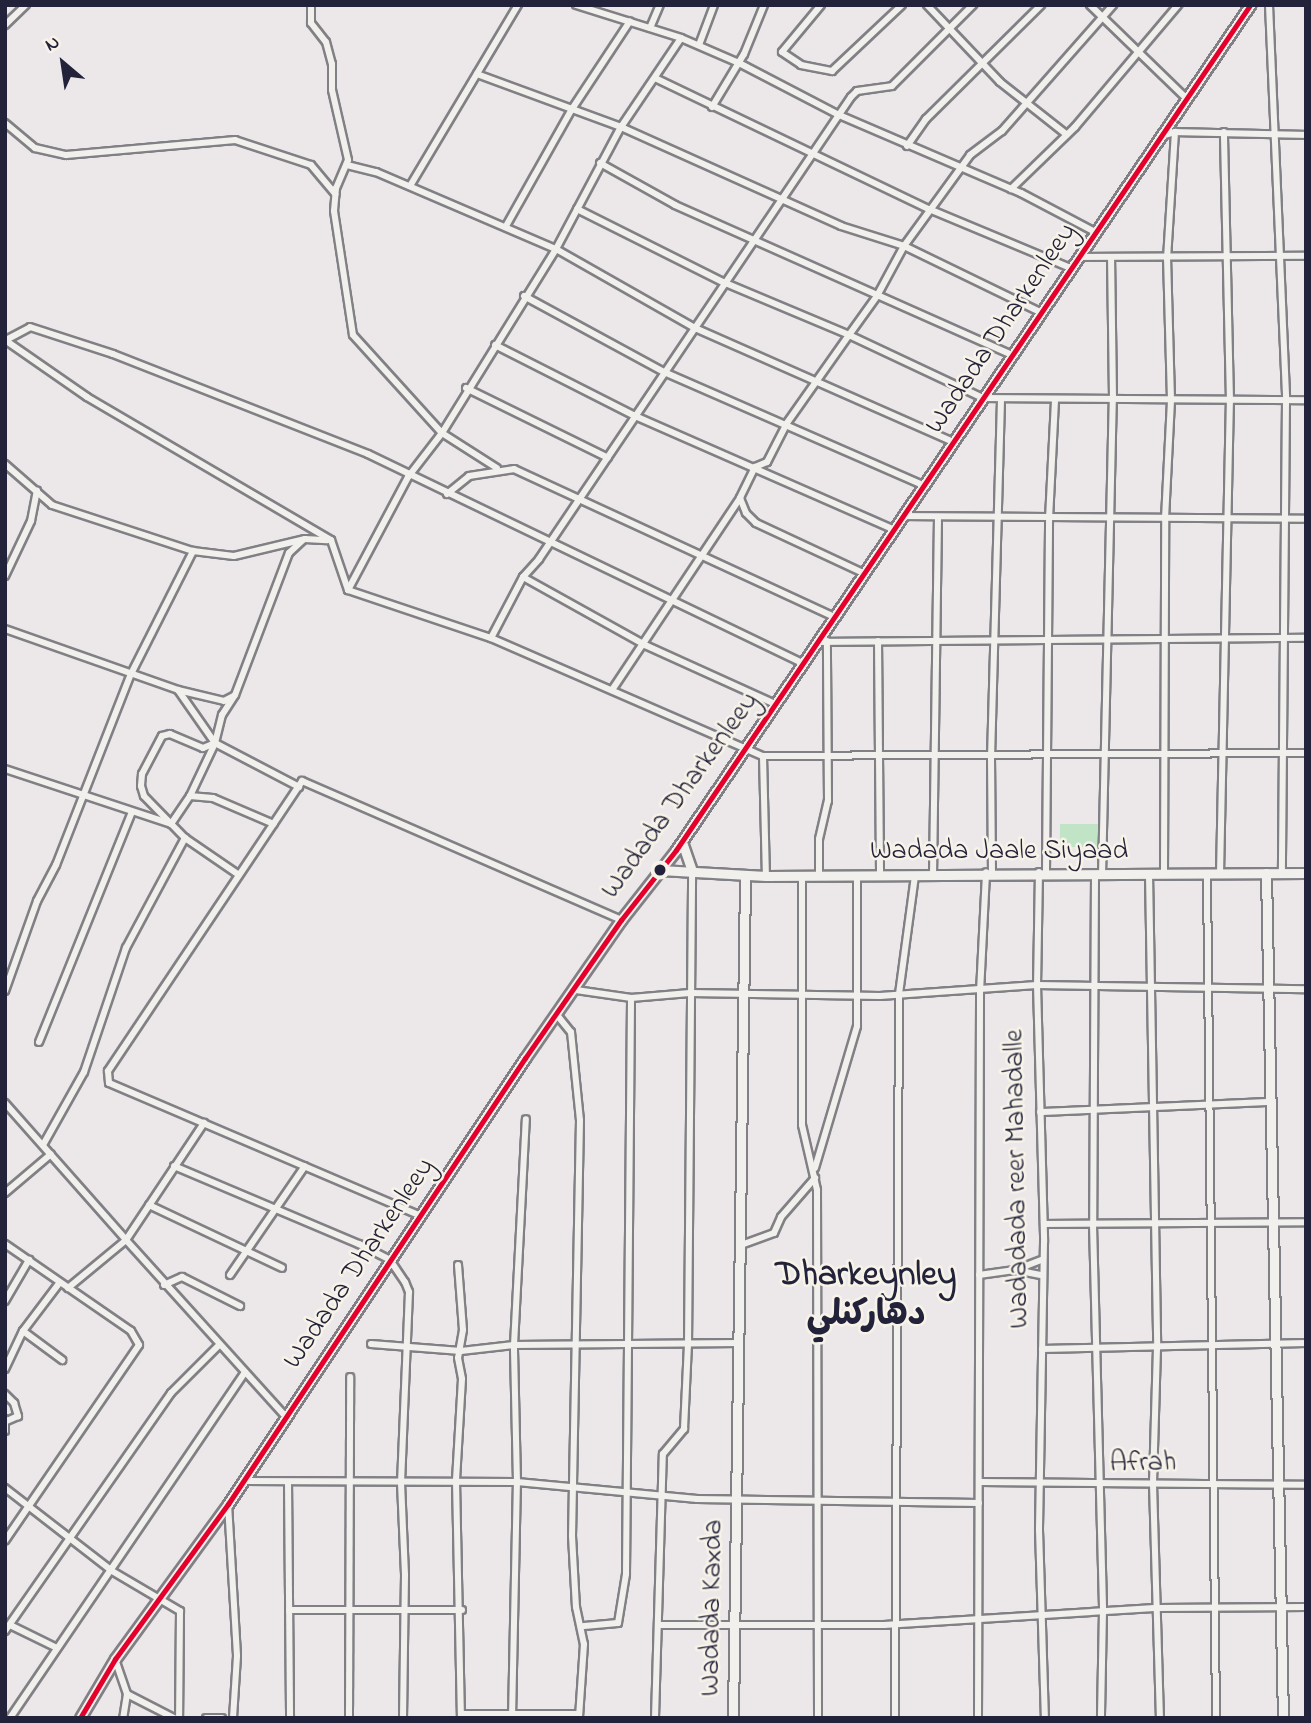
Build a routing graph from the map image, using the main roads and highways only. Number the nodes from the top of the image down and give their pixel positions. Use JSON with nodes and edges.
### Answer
{"nodes":[{"id":1,"x":1250,"y":5,"type":"edge"},
{"id":2,"x":682,"y":842,"type":"junction"},
{"id":3,"x":660,"y":870,"type":"junction"},
{"id":4,"x":692,"y":871,"type":"junction"},
{"id":5,"x":1266,"y":873,"type":"junction"},
{"id":6,"x":1306,"y":873,"type":"edge"},
{"id":7,"x":745,"y":875,"type":"junction"},
{"id":8,"x":80,"y":1718,"type":"edge"},
{"id":9,"x":733,"y":1718,"type":"edge"},
{"id":10,"x":1283,"y":1718,"type":"edge"}],
"edges":[{"from":1,"to":2,"type":"main road","name":"Wadada Dharkenleey"},
{"from":2,"to":3,"type":"main road","name":"Wadada Dharkenleey"},
{"from":2,"to":4,"type":"main road"},
{"from":3,"to":4,"type":"main road","name":"Wadada Jaale Siyaad"},
{"from":3,"to":8,"type":"main road","name":"Wadada Dharkenleey"},
{"from":4,"to":7,"type":"main road","name":"Wadada Jaale Siyaad"},
{"from":5,"to":6,"type":"main road","name":"Wadada Jaale Siyaad"},
{"from":5,"to":7,"type":"main road","name":"Wadada Jaale Siyaad"},
{"from":5,"to":10,"type":"main road"},
{"from":7,"to":9,"type":"main road","name":"Wadada Kaxda"}]}
